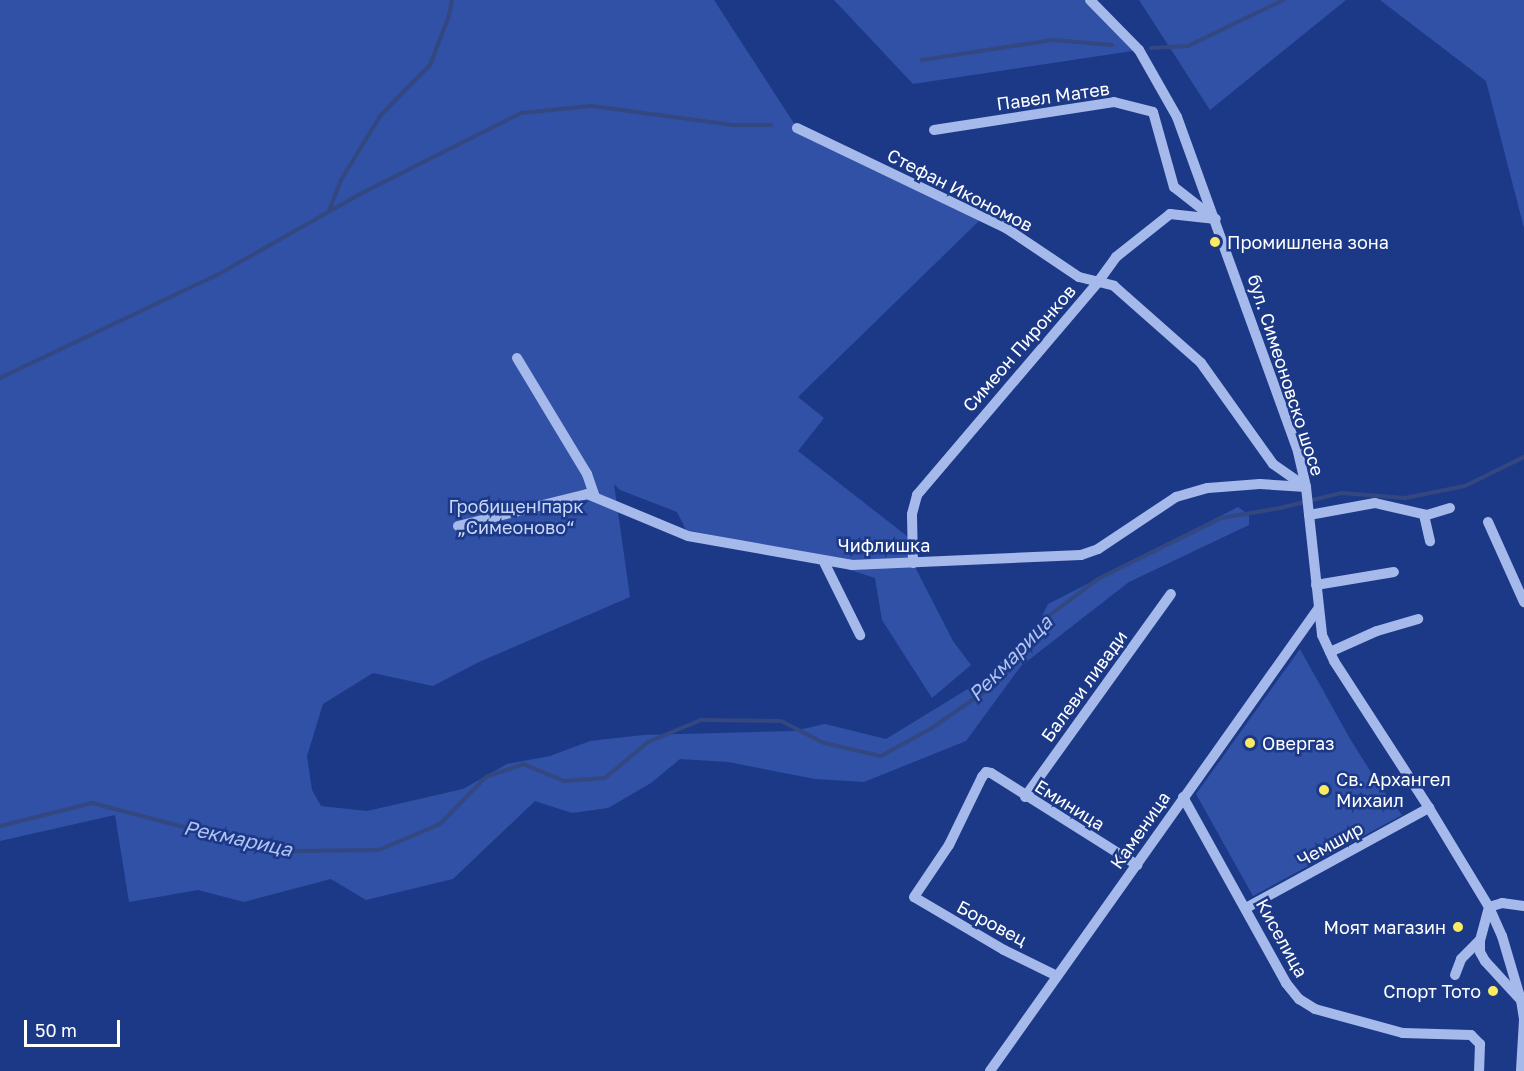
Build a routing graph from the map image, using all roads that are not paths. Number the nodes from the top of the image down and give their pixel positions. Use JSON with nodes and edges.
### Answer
{"nodes":[{"id":1,"x":1090,"y":0,"type":"edge"},
{"id":2,"x":797,"y":128,"type":"dead end"},
{"id":3,"x":934,"y":130,"type":"dead end"},
{"id":4,"x":1216,"y":219,"type":"junction"},
{"id":5,"x":1098,"y":282,"type":"junction"},
{"id":6,"x":517,"y":358,"type":"dead end"},
{"id":7,"x":1306,"y":490,"type":"junction"},
{"id":8,"x":595,"y":497,"type":"junction"},
{"id":9,"x":1450,"y":508,"type":"dead end"},
{"id":10,"x":1308,"y":512,"type":"junction"},
{"id":11,"x":1424,"y":515,"type":"junction"},
{"id":12,"x":1488,"y":522,"type":"dead end"},
{"id":13,"x":458,"y":526,"type":"dead end"},
{"id":14,"x":1430,"y":541,"type":"dead end"},
{"id":15,"x":824,"y":560,"type":"junction"},
{"id":16,"x":913,"y":563,"type":"junction"},
{"id":17,"x":1394,"y":572,"type":"dead end"},
{"id":18,"x":1316,"y":585,"type":"junction"},
{"id":19,"x":1171,"y":594,"type":"dead end"},
{"id":20,"x":1524,"y":602,"type":"edge"},
{"id":21,"x":1318,"y":609,"type":"junction"},
{"id":22,"x":1418,"y":620,"type":"dead end"},
{"id":23,"x":860,"y":635,"type":"dead end"},
{"id":24,"x":1330,"y":652,"type":"junction"},
{"id":25,"x":1025,"y":797,"type":"junction"},
{"id":26,"x":1184,"y":797,"type":"junction"},
{"id":27,"x":1429,"y":808,"type":"junction"},
{"id":28,"x":1137,"y":865,"type":"junction"},
{"id":29,"x":914,"y":897,"type":"joint"},
{"id":30,"x":1524,"y":906,"type":"edge"},
{"id":31,"x":1489,"y":907,"type":"junction"},
{"id":32,"x":1246,"y":909,"type":"junction"},
{"id":33,"x":1480,"y":940,"type":"junction"},
{"id":34,"x":1455,"y":975,"type":"dead end"},
{"id":35,"x":1057,"y":976,"type":"junction"},
{"id":36,"x":1521,"y":1000,"type":"junction"},
{"id":37,"x":1524,"y":1046,"type":"edge"},
{"id":38,"x":990,"y":1071,"type":"edge"},
{"id":39,"x":1479,"y":1071,"type":"edge"},
{"id":40,"x":1521,"y":1071,"type":"edge"}],
"edges":[{"from":1,"to":4,"type":"street","name":"бул. Симеоновско шосе"},
{"from":2,"to":5,"type":"street","name":"Стефан Икономов"},
{"from":3,"to":4,"type":"street","name":"Павел Матев"},
{"from":4,"to":5,"type":"street","name":"Симеон Пиронков"},
{"from":4,"to":7,"type":"street","name":"бул. Симеоновско шосе"},
{"from":5,"to":7,"type":"street","name":"Стефан Икономов"},
{"from":5,"to":16,"type":"street","name":"Симеон Пиронков"},
{"from":6,"to":8,"type":"street"},
{"from":7,"to":10,"type":"street","name":"бул. Симеоновско шосе"},
{"from":7,"to":16,"type":"street","name":"Чифлишка"},
{"from":8,"to":13,"type":"street","name":"Чифлишка"},
{"from":8,"to":15,"type":"street","name":"Чифлишка"},
{"from":9,"to":11,"type":"street"},
{"from":10,"to":11,"type":"street"},
{"from":10,"to":18,"type":"street","name":"бул. Симеоновско шосе"},
{"from":11,"to":14,"type":"street"},
{"from":12,"to":20,"type":"street"},
{"from":15,"to":16,"type":"street","name":"Чифлишка"},
{"from":15,"to":23,"type":"street"},
{"from":17,"to":18,"type":"street"},
{"from":18,"to":21,"type":"street","name":"бул. Симеоновско шосе"},
{"from":19,"to":25,"type":"street","name":"Балеви ливади"},
{"from":21,"to":24,"type":"street","name":"бул. Симеоновско шосе"},
{"from":21,"to":26,"type":"street","name":"Каменица"},
{"from":22,"to":24,"type":"street"},
{"from":24,"to":27,"type":"street","name":"бул. Симеоновско шосе"},
{"from":25,"to":28,"type":"street","name":"Еминица"},
{"from":25,"to":29,"type":"street","name":"Еминица"},
{"from":26,"to":28,"type":"street","name":"Каменица"},
{"from":26,"to":32,"type":"street","name":"Киселица"},
{"from":27,"to":31,"type":"street","name":"бул. Симеоновско шосе"},
{"from":27,"to":32,"type":"street","name":"Чемшир"},
{"from":28,"to":35,"type":"street","name":"Каменица"},
{"from":29,"to":35,"type":"street","name":"Боровец"},
{"from":30,"to":31,"type":"street"},
{"from":31,"to":33,"type":"street"},
{"from":31,"to":36,"type":"street","name":"бул. Симеоновско шосе"},
{"from":32,"to":39,"type":"street","name":"Киселица"},
{"from":33,"to":34,"type":"street"},
{"from":33,"to":36,"type":"street"},
{"from":35,"to":38,"type":"street","name":"Каменица"},
{"from":36,"to":37,"type":"street","name":"бул. Симеоновско шосе"},
{"from":37,"to":40,"type":"street","name":"бул. Симеоновско шосе"}]}
